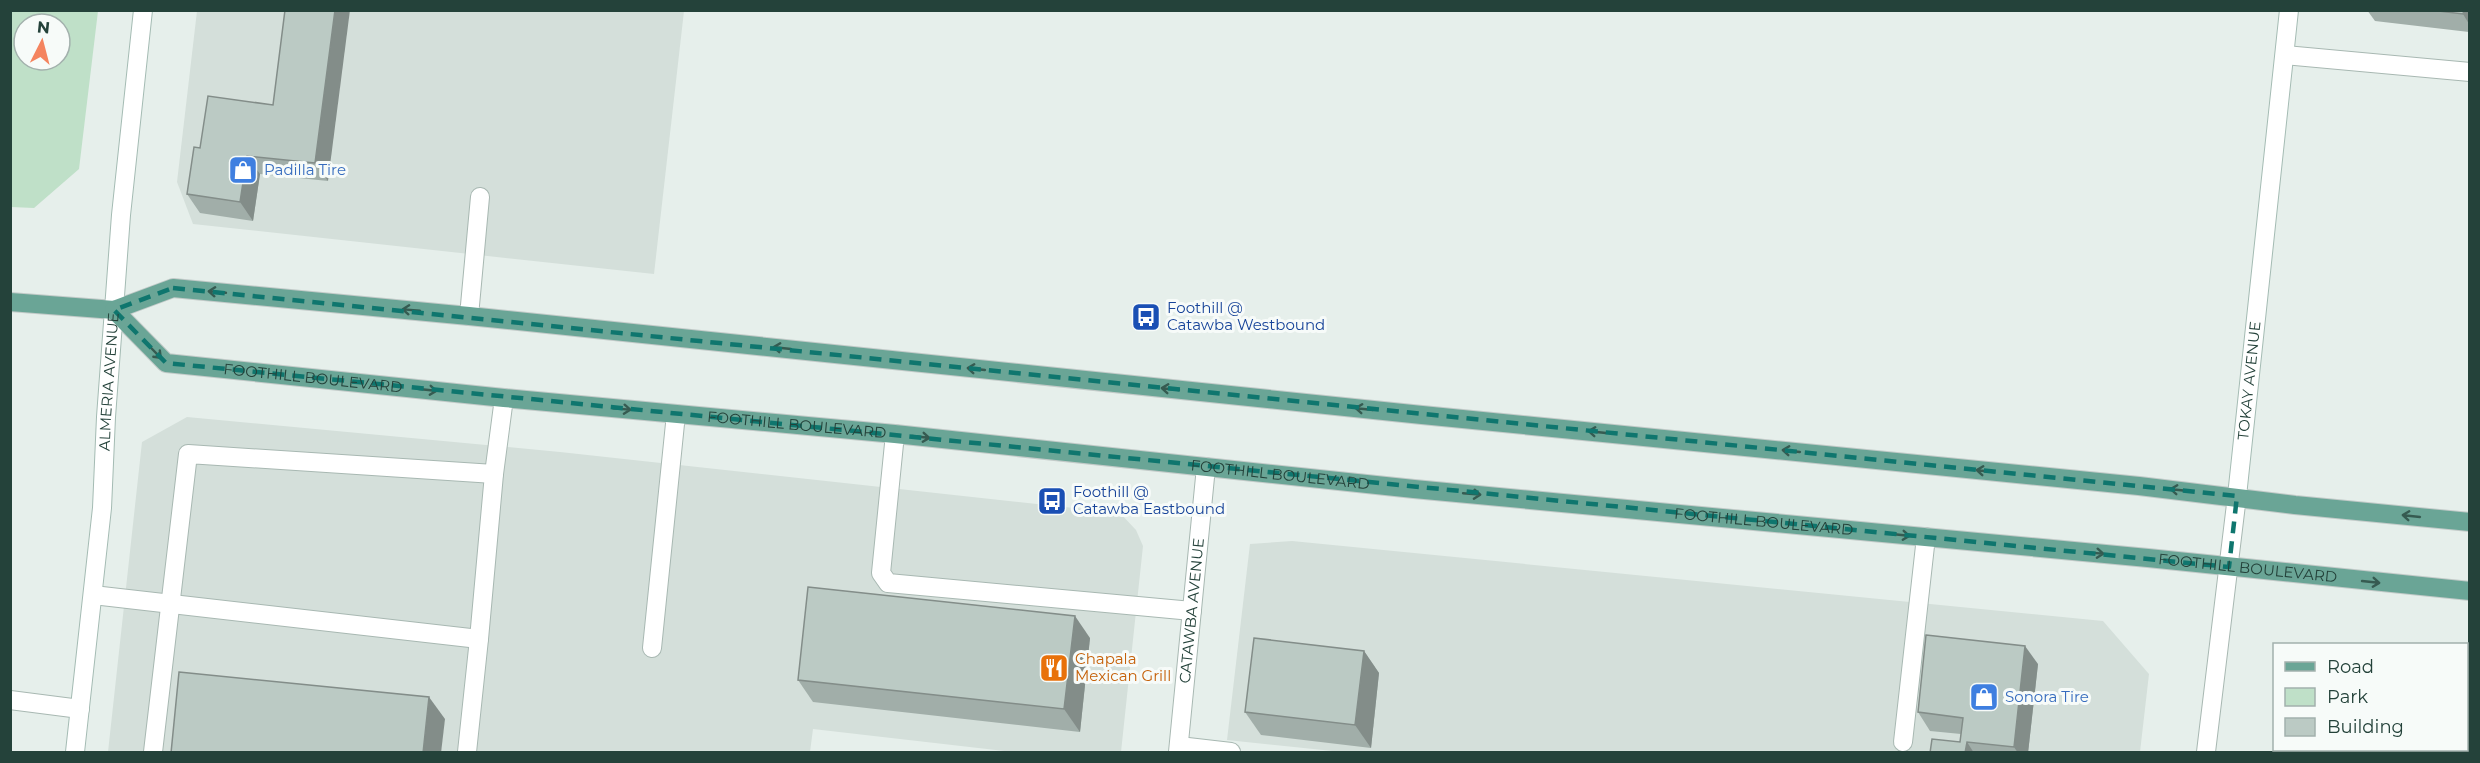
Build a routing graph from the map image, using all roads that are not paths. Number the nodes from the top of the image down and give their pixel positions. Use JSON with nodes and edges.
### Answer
{"nodes":[{"id":1,"x":143,"y":10,"type":"edge"},
{"id":2,"x":2289,"y":10,"type":"edge"},
{"id":3,"x":2284,"y":55,"type":"junction"},
{"id":4,"x":2469,"y":72,"type":"edge"},
{"id":5,"x":480,"y":197,"type":"dead end"},
{"id":6,"x":10,"y":302,"type":"edge"},
{"id":7,"x":114,"y":310,"type":"junction"},
{"id":8,"x":469,"y":316,"type":"junction"},
{"id":9,"x":504,"y":398,"type":"junction"},
{"id":10,"x":676,"y":414,"type":"junction"},
{"id":11,"x":895,"y":434,"type":"junction"},
{"id":12,"x":1206,"y":467,"type":"junction"},
{"id":13,"x":494,"y":474,"type":"junction"},
{"id":14,"x":2237,"y":496,"type":"junction"},
{"id":15,"x":2469,"y":522,"type":"edge"},
{"id":16,"x":1926,"y":537,"type":"junction"},
{"id":17,"x":2229,"y":567,"type":"junction"},
{"id":18,"x":2469,"y":591,"type":"edge"},
{"id":19,"x":93,"y":595,"type":"junction"},
{"id":20,"x":169,"y":602,"type":"junction"},
{"id":21,"x":1192,"y":611,"type":"junction"},
{"id":22,"x":479,"y":639,"type":"junction"},
{"id":23,"x":652,"y":648,"type":"dead end"},
{"id":24,"x":10,"y":700,"type":"edge"},
{"id":25,"x":80,"y":709,"type":"junction"},
{"id":26,"x":1903,"y":742,"type":"dead end"},
{"id":27,"x":1178,"y":749,"type":"edge"},
{"id":28,"x":75,"y":753,"type":"edge"},
{"id":29,"x":153,"y":753,"type":"edge"},
{"id":30,"x":467,"y":753,"type":"edge"},
{"id":31,"x":1231,"y":753,"type":"edge"},
{"id":32,"x":2206,"y":753,"type":"edge"}],
"edges":[{"from":1,"to":7,"type":"street","name":"ALMERIA AVENUE"},
{"from":2,"to":3,"type":"street","name":"TOKAY AVENUE"},
{"from":3,"to":4,"type":"street"},
{"from":3,"to":14,"type":"street","name":"TOKAY AVENUE"},
{"from":5,"to":8,"type":"street"},
{"from":6,"to":7,"type":"main road"},
{"from":8,"to":7,"type":"main road","one_way":true},
{"from":7,"to":9,"type":"main road","name":"FOOTHILL BOULEVARD","one_way":true},
{"from":7,"to":19,"type":"street","name":"ALMERIA AVENUE"},
{"from":14,"to":8,"type":"main road","one_way":true},
{"from":9,"to":10,"type":"main road","name":"FOOTHILL BOULEVARD","one_way":true},
{"from":9,"to":13,"type":"street"},
{"from":10,"to":11,"type":"main road","name":"FOOTHILL BOULEVARD"},
{"from":10,"to":23,"type":"street"},
{"from":11,"to":12,"type":"main road","name":"FOOTHILL BOULEVARD","one_way":true},
{"from":11,"to":21,"type":"street"},
{"from":12,"to":16,"type":"main road","name":"FOOTHILL BOULEVARD","one_way":true},
{"from":12,"to":21,"type":"street","name":"CATAWBA AVENUE"},
{"from":13,"to":20,"type":"street"},
{"from":13,"to":22,"type":"street"},
{"from":15,"to":14,"type":"main road","one_way":true},
{"from":14,"to":17,"type":"street","name":"TOKAY AVENUE"},
{"from":16,"to":17,"type":"main road","name":"FOOTHILL BOULEVARD","one_way":true},
{"from":16,"to":26,"type":"street"},
{"from":17,"to":18,"type":"main road","name":"FOOTHILL BOULEVARD","one_way":true},
{"from":17,"to":32,"type":"street","name":"TOKAY AVENUE"},
{"from":19,"to":20,"type":"street"},
{"from":19,"to":25,"type":"street","name":"ALMERIA AVENUE"},
{"from":20,"to":22,"type":"street"},
{"from":20,"to":29,"type":"street"},
{"from":21,"to":27,"type":"street","name":"CATAWBA AVENUE"},
{"from":22,"to":30,"type":"street"},
{"from":24,"to":25,"type":"street"},
{"from":25,"to":28,"type":"street","name":"ALMERIA AVENUE"},
{"from":27,"to":31,"type":"street"}]}
